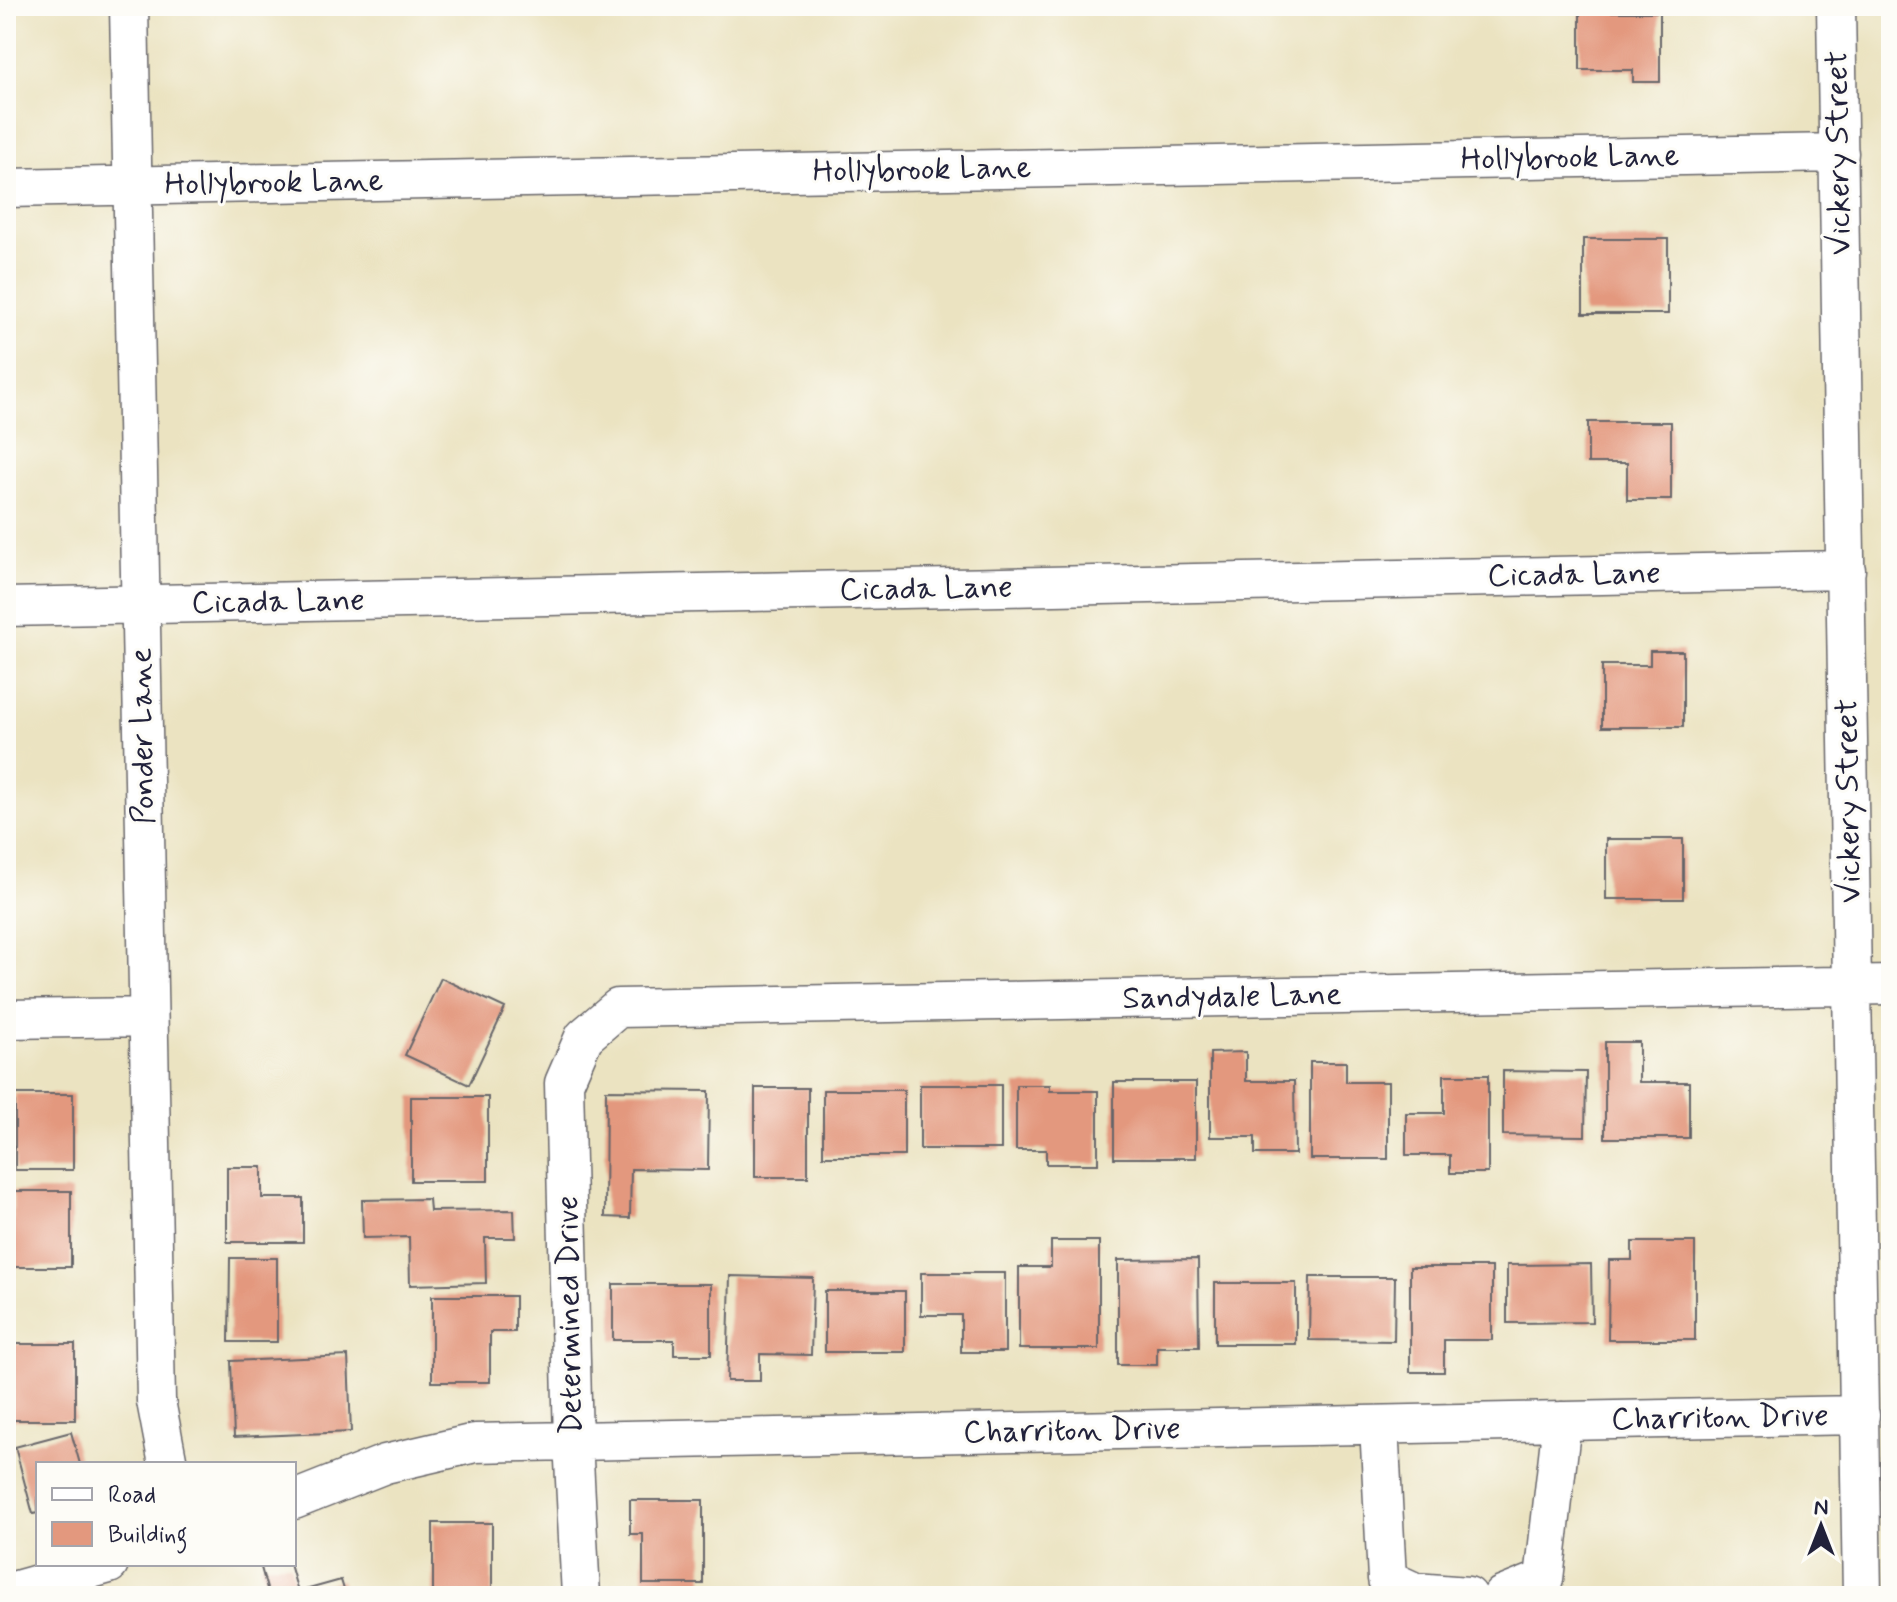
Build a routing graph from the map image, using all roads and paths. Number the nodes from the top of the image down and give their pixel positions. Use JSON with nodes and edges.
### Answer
{"nodes":[{"id":1,"x":129,"y":6,"type":"edge"},
{"id":2,"x":1836,"y":6,"type":"edge"},
{"id":3,"x":1839,"y":153,"type":"junction"},
{"id":4,"x":132,"y":185,"type":"junction"},
{"id":5,"x":6,"y":188,"type":"edge"},
{"id":6,"x":1846,"y":570,"type":"junction"},
{"id":7,"x":141,"y":604,"type":"junction"},
{"id":8,"x":6,"y":607,"type":"edge"},
{"id":9,"x":1891,"y":985,"type":"edge"},
{"id":10,"x":1852,"y":986,"type":"junction"},
{"id":11,"x":148,"y":1017,"type":"junction"},
{"id":12,"x":6,"y":1019,"type":"edge"},
{"id":13,"x":584,"y":1037,"type":"joint"},
{"id":14,"x":1860,"y":1415,"type":"junction"},
{"id":15,"x":1562,"y":1421,"type":"junction"},
{"id":16,"x":1379,"y":1425,"type":"junction"},
{"id":17,"x":573,"y":1441,"type":"junction"},
{"id":18,"x":168,"y":1462,"type":"edge"},
{"id":19,"x":296,"y":1499,"type":"edge"},
{"id":20,"x":102,"y":1566,"type":"edge"},
{"id":21,"x":6,"y":1593,"type":"edge"},
{"id":22,"x":581,"y":1596,"type":"edge"},
{"id":23,"x":1468,"y":1596,"type":"edge"},
{"id":24,"x":1502,"y":1596,"type":"edge"},
{"id":25,"x":1862,"y":1596,"type":"edge"}],
"edges":[{"from":1,"to":4,"type":"street","name":"Ponder Lane"},
{"from":2,"to":3,"type":"street","name":"Vickery Street"},
{"from":3,"to":4,"type":"street","name":"Hollybrook Lane"},
{"from":3,"to":6,"type":"street","name":"Vickery Street"},
{"from":4,"to":5,"type":"street","name":"Hollybrook Lane"},
{"from":4,"to":7,"type":"street","name":"Ponder Lane"},
{"from":6,"to":7,"type":"street","name":"Cicada Lane"},
{"from":6,"to":10,"type":"street","name":"Vickery Street"},
{"from":7,"to":8,"type":"street","name":"Cicada Lane"},
{"from":7,"to":11,"type":"street","name":"Ponder Lane"},
{"from":9,"to":10,"type":"street","name":"Sandydale Lane"},
{"from":10,"to":13,"type":"street","name":"Sandydale Lane"},
{"from":10,"to":14,"type":"street","name":"Vickery Street"},
{"from":11,"to":12,"type":"street"},
{"from":11,"to":18,"type":"street","name":"Ponder Lane"},
{"from":13,"to":17,"type":"street","name":"Determined Drive"},
{"from":14,"to":15,"type":"street","name":"Charriton Drive"},
{"from":14,"to":25,"type":"street","name":"Vickery Street"},
{"from":15,"to":16,"type":"street","name":"Charriton Drive"},
{"from":15,"to":24,"type":"street"},
{"from":16,"to":17,"type":"street","name":"Charriton Drive"},
{"from":16,"to":23,"type":"street"},
{"from":17,"to":19,"type":"street","name":"Charriton Drive"},
{"from":17,"to":22,"type":"street","name":"Determined Drive"},
{"from":20,"to":21,"type":"street"}]}
